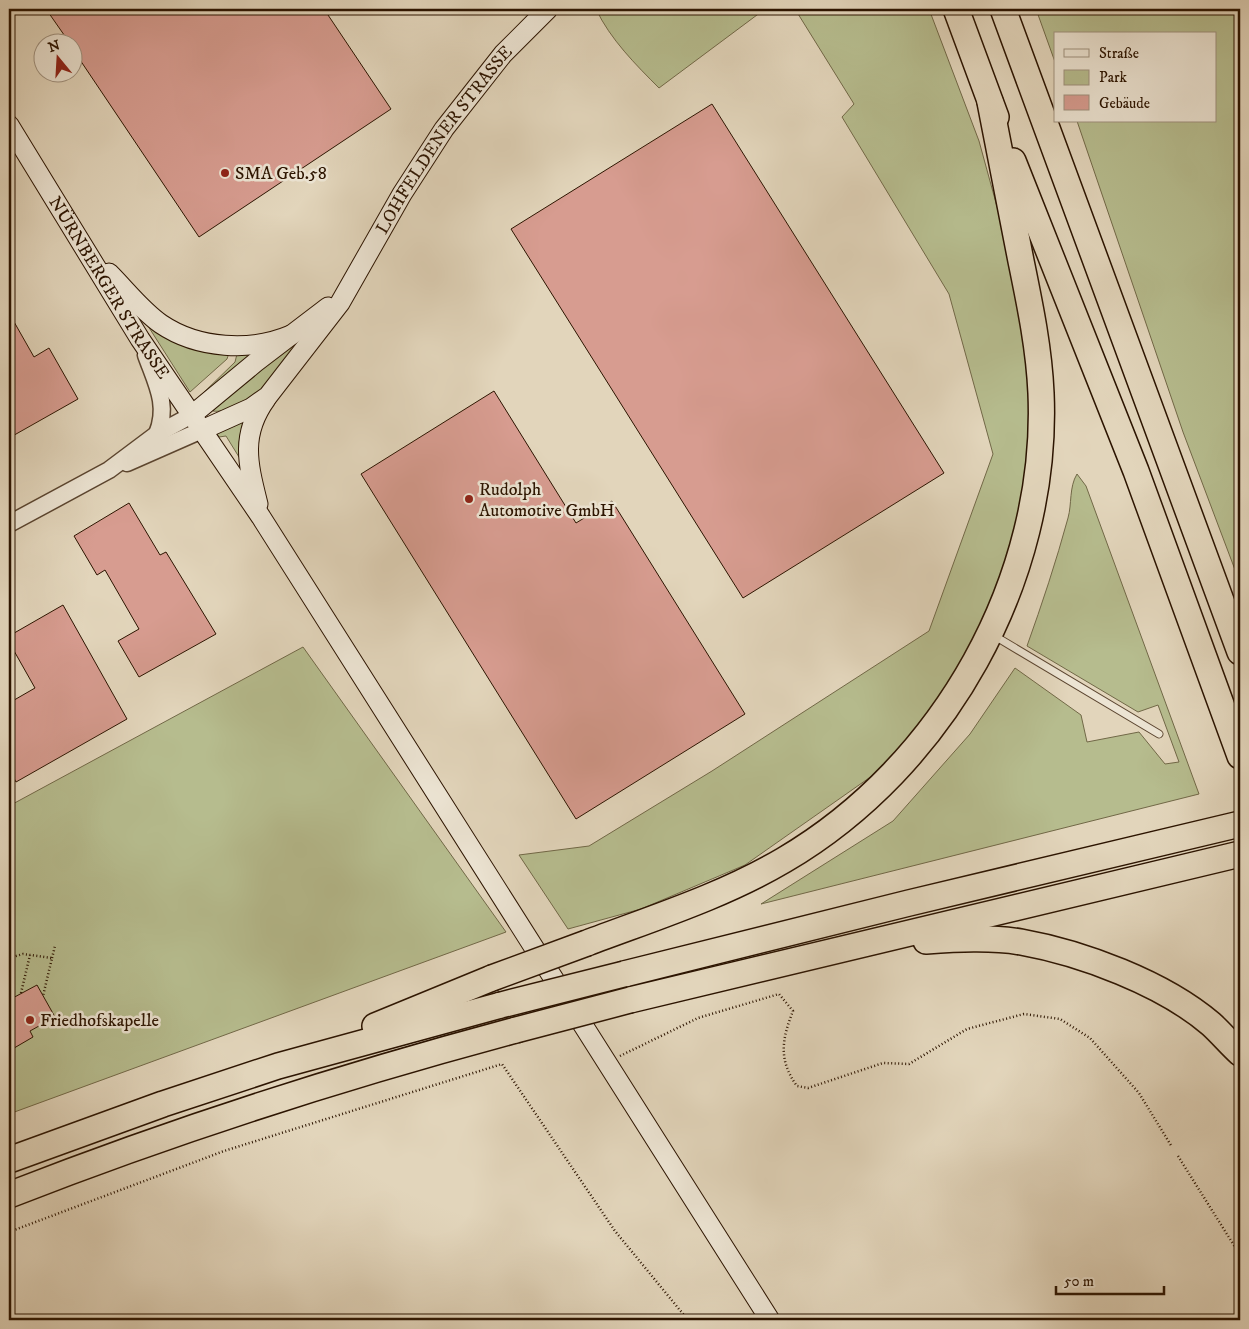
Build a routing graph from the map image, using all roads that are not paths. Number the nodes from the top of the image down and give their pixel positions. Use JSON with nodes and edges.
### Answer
{"nodes":[{"id":1,"x":548,"y":9,"type":"edge"},
{"id":2,"x":956,"y":9,"type":"edge"},
{"id":3,"x":1003,"y":9,"type":"edge"},
{"id":4,"x":990,"y":102,"type":"junction"},
{"id":5,"x":9,"y":125,"type":"edge"},
{"id":6,"x":85,"y":246,"type":"junction"},
{"id":7,"x":352,"y":280,"type":"junction"},
{"id":8,"x":291,"y":335,"type":"junction"},
{"id":9,"x":140,"y":339,"type":"junction"},
{"id":10,"x":268,"y":396,"type":"junction"},
{"id":11,"x":197,"y":422,"type":"junction"},
{"id":12,"x":157,"y":434,"type":"junction"},
{"id":13,"x":109,"y":470,"type":"junction"},
{"id":14,"x":261,"y":517,"type":"junction"},
{"id":15,"x":9,"y":524,"type":"edge"},
{"id":16,"x":990,"y":633,"type":"junction"},
{"id":17,"x":1240,"y":652,"type":"edge"},
{"id":18,"x":1158,"y":734,"type":"dead end"},
{"id":19,"x":1240,"y":756,"type":"edge"},
{"id":20,"x":1240,"y":824,"type":"edge"},
{"id":21,"x":1240,"y":854,"type":"edge"},
{"id":22,"x":863,"y":945,"type":"junction"},
{"id":23,"x":1240,"y":1053,"type":"edge"},
{"id":24,"x":278,"y":1066,"type":"junction"},
{"id":25,"x":9,"y":1160,"type":"edge"},
{"id":26,"x":9,"y":1195,"type":"edge"},
{"id":27,"x":770,"y":1320,"type":"edge"}],
"edges":[{"from":1,"to":7,"type":"main road","name":"LOHFELDENER STRASSE"},
{"from":2,"to":4,"type":"highway"},
{"from":3,"to":17,"type":"highway"},
{"from":4,"to":16,"type":"highway"},
{"from":4,"to":19,"type":"highway"},
{"from":5,"to":6,"type":"main road","name":"NÜRNBERGER STRASSE"},
{"from":6,"to":8,"type":"main road"},
{"from":6,"to":9,"type":"main road","name":"NÜRNBERGER STRASSE"},
{"from":7,"to":8,"type":"main road","name":"LOHFELDENER STRASSE"},
{"from":7,"to":10,"type":"main road","name":"LOHFELDENER STRASSE"},
{"from":8,"to":11,"type":"main road","name":"LOHFELDENER STRASSE"},
{"from":9,"to":11,"type":"main road","name":"NÜRNBERGER STRASSE"},
{"from":9,"to":12,"type":"street"},
{"from":10,"to":11,"type":"main road","name":"LOHFELDENER STRASSE"},
{"from":10,"to":14,"type":"main road"},
{"from":11,"to":12,"type":"street"},
{"from":11,"to":13,"type":"street"},
{"from":11,"to":14,"type":"main road","name":"NÜRNBERGER STRASSE"},
{"from":12,"to":13,"type":"street"},
{"from":13,"to":15,"type":"street"},
{"from":14,"to":27,"type":"main road","name":"NÜRNBERGER STRASSE"},
{"from":16,"to":18,"type":"lane"},
{"from":16,"to":24,"type":"highway","bridge":true},
{"from":20,"to":24,"type":"highway","bridge":true},
{"from":21,"to":22,"type":"highway"},
{"from":22,"to":23,"type":"highway"},
{"from":22,"to":26,"type":"highway","bridge":true},
{"from":24,"to":25,"type":"highway"}]}
